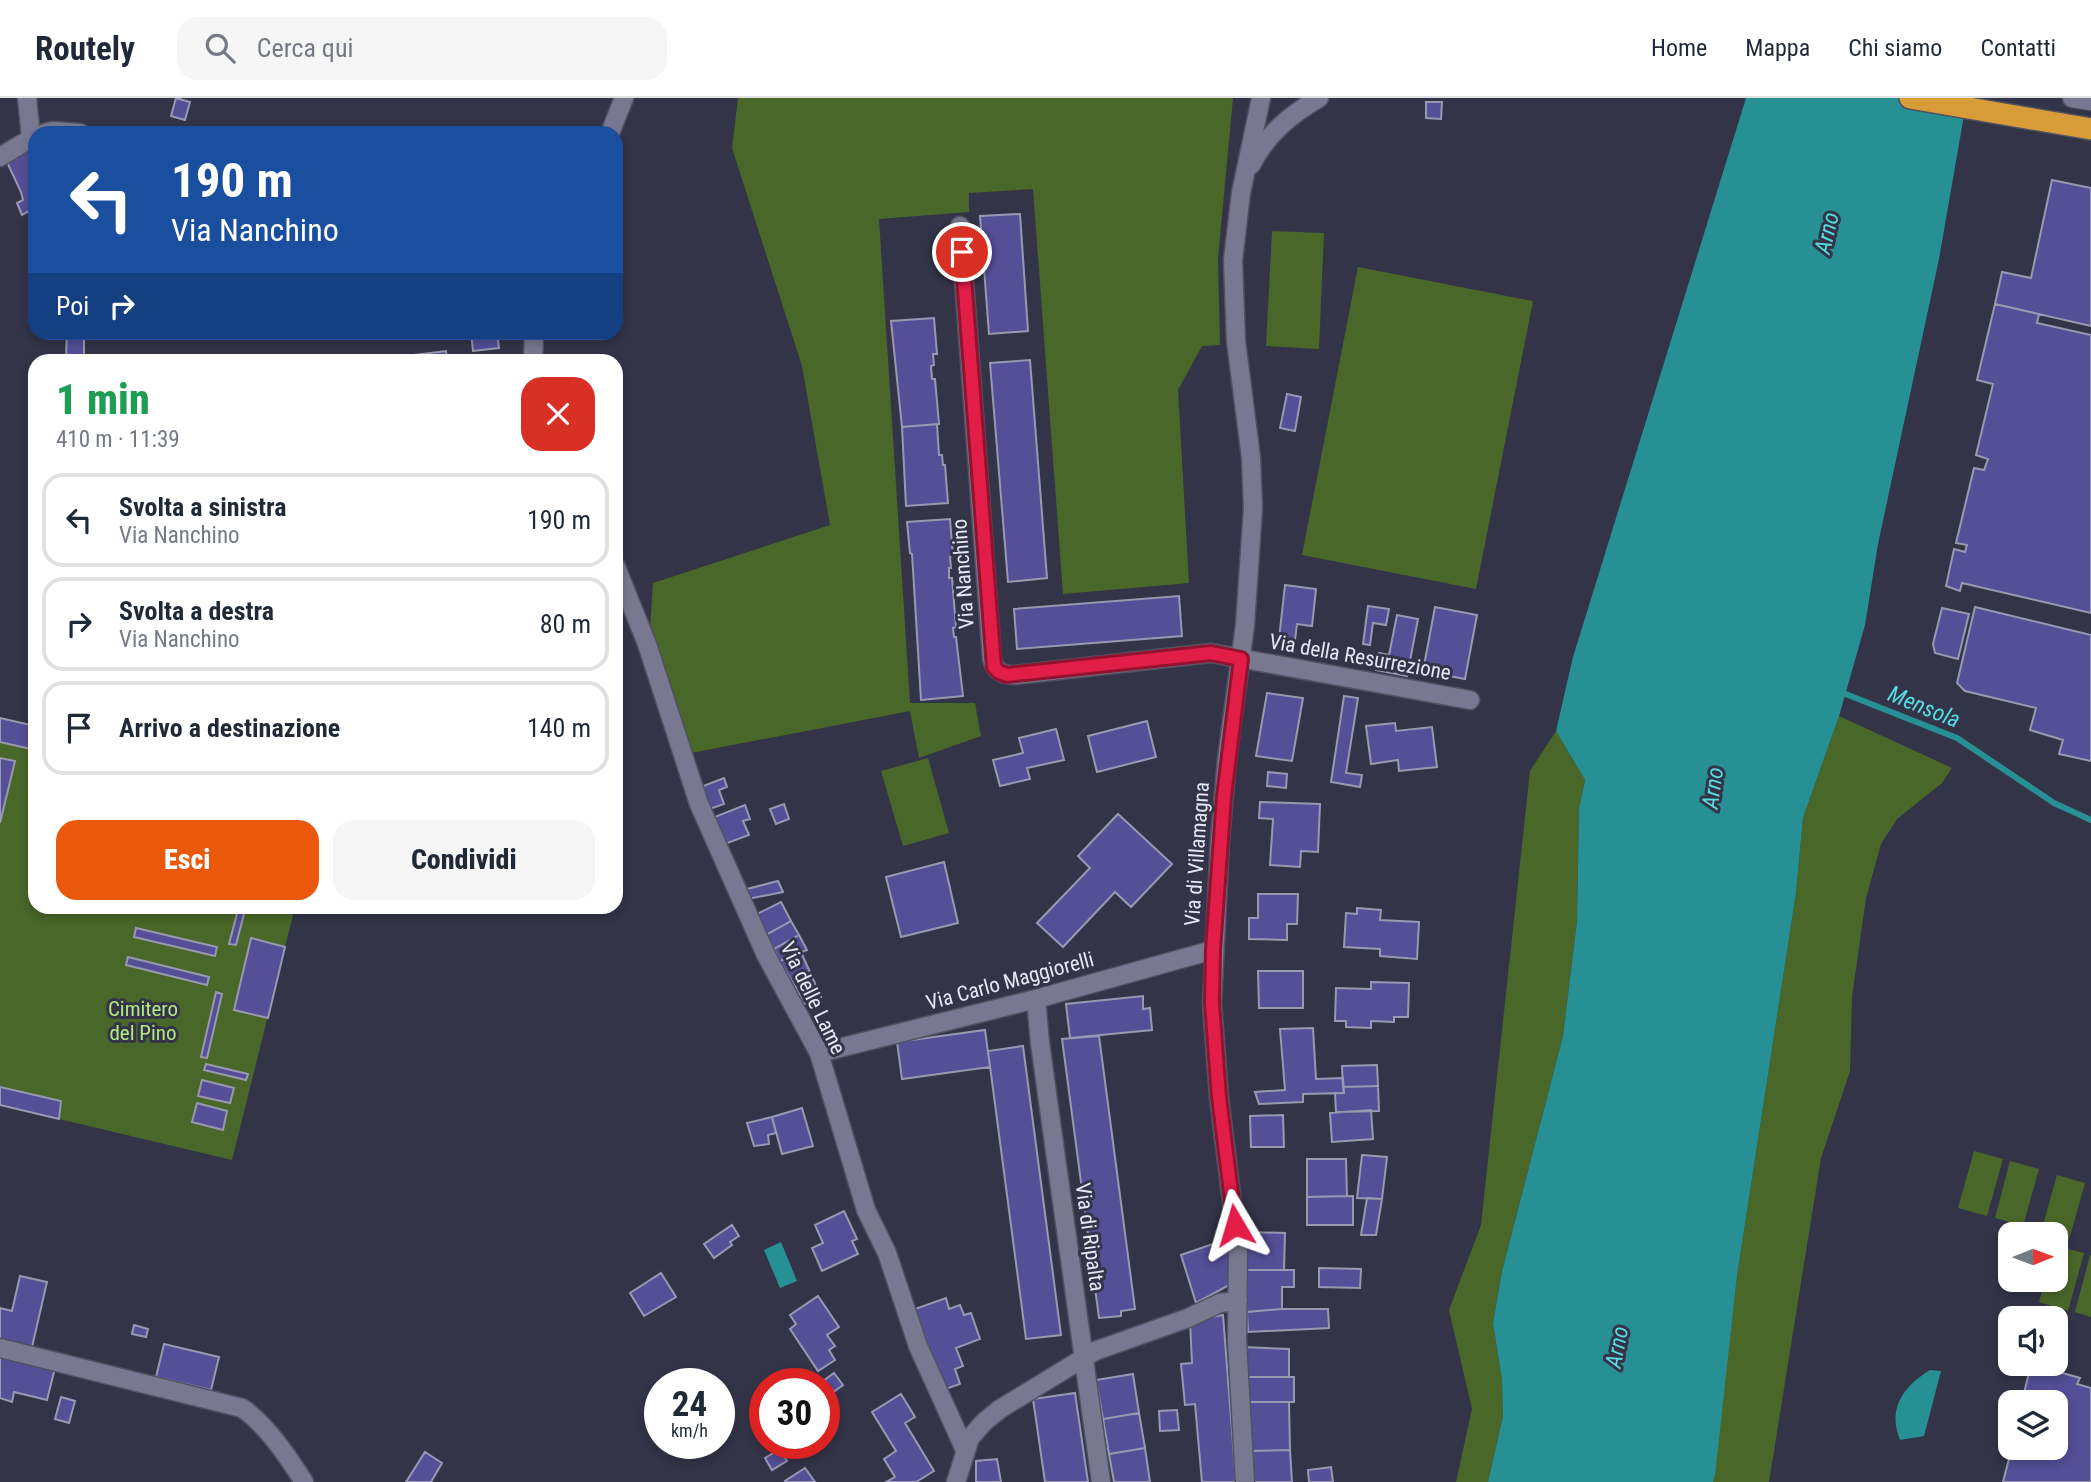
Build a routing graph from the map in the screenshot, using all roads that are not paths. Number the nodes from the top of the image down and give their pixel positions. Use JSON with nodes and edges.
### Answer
{"nodes":[{"id":1,"x":27,"y":98,"type":"edge"},
{"id":2,"x":624,"y":98,"type":"edge"},
{"id":3,"x":1261,"y":98,"type":"edge"},
{"id":4,"x":1319,"y":98,"type":"edge"},
{"id":5,"x":1910,"y":98,"type":"edge"},
{"id":6,"x":2072,"y":98,"type":"edge"},
{"id":7,"x":2091,"y":101,"type":"edge"},
{"id":8,"x":35,"y":126,"type":"edge"},
{"id":9,"x":613,"y":126,"type":"edge"},
{"id":10,"x":2091,"y":130,"type":"edge"},
{"id":11,"x":28,"y":140,"type":"edge"},
{"id":12,"x":0,"y":157,"type":"edge"},
{"id":13,"x":960,"y":226,"type":"dead end"},
{"id":14,"x":1236,"y":230,"type":"junction"},
{"id":15,"x":623,"y":584,"type":"edge"},
{"id":16,"x":1241,"y":659,"type":"junction"},
{"id":17,"x":1470,"y":700,"type":"dead end"},
{"id":18,"x":1213,"y":950,"type":"junction"},
{"id":19,"x":1036,"y":999,"type":"junction"},
{"id":20,"x":819,"y":1053,"type":"junction"},
{"id":21,"x":1238,"y":1301,"type":"junction"},
{"id":22,"x":0,"y":1348,"type":"edge"},
{"id":23,"x":1084,"y":1358,"type":"junction"},
{"id":24,"x":965,"y":1450,"type":"junction"},
{"id":25,"x":304,"y":1482,"type":"edge"},
{"id":26,"x":956,"y":1482,"type":"edge"},
{"id":27,"x":1101,"y":1482,"type":"edge"},
{"id":28,"x":1245,"y":1482,"type":"edge"}],
"edges":[{"from":1,"to":8,"type":"street"},
{"from":2,"to":9,"type":"street"},
{"from":3,"to":14,"type":"street","name":"Via di Villamagna"},
{"from":4,"to":14,"type":"street","name":"Via di Villamagna"},
{"from":5,"to":10,"type":"highway"},
{"from":6,"to":7,"type":"street"},
{"from":11,"to":12,"type":"street"},
{"from":13,"to":16,"type":"street","name":"Via Nanchino"},
{"from":14,"to":16,"type":"street","name":"Via di Villamagna"},
{"from":15,"to":20,"type":"street","name":"Via delle Lame"},
{"from":16,"to":17,"type":"street","name":"Via della Resurrezione"},
{"from":16,"to":18,"type":"street","name":"Via di Villamagna"},
{"from":18,"to":19,"type":"street","name":"Via Carlo Maggiorelli"},
{"from":18,"to":21,"type":"street","name":"Via di Villamagna"},
{"from":19,"to":20,"type":"street","name":"Via Carlo Maggiorelli"},
{"from":19,"to":23,"type":"street","name":"Via di Ripalta"},
{"from":20,"to":24,"type":"street","name":"Via delle Lame"},
{"from":21,"to":23,"type":"street"},
{"from":21,"to":28,"type":"street","name":"Via di Villamagna"},
{"from":22,"to":25,"type":"street"},
{"from":23,"to":24,"type":"street"},
{"from":23,"to":27,"type":"street","name":"Via di Ripalta"},
{"from":24,"to":26,"type":"street"}]}
